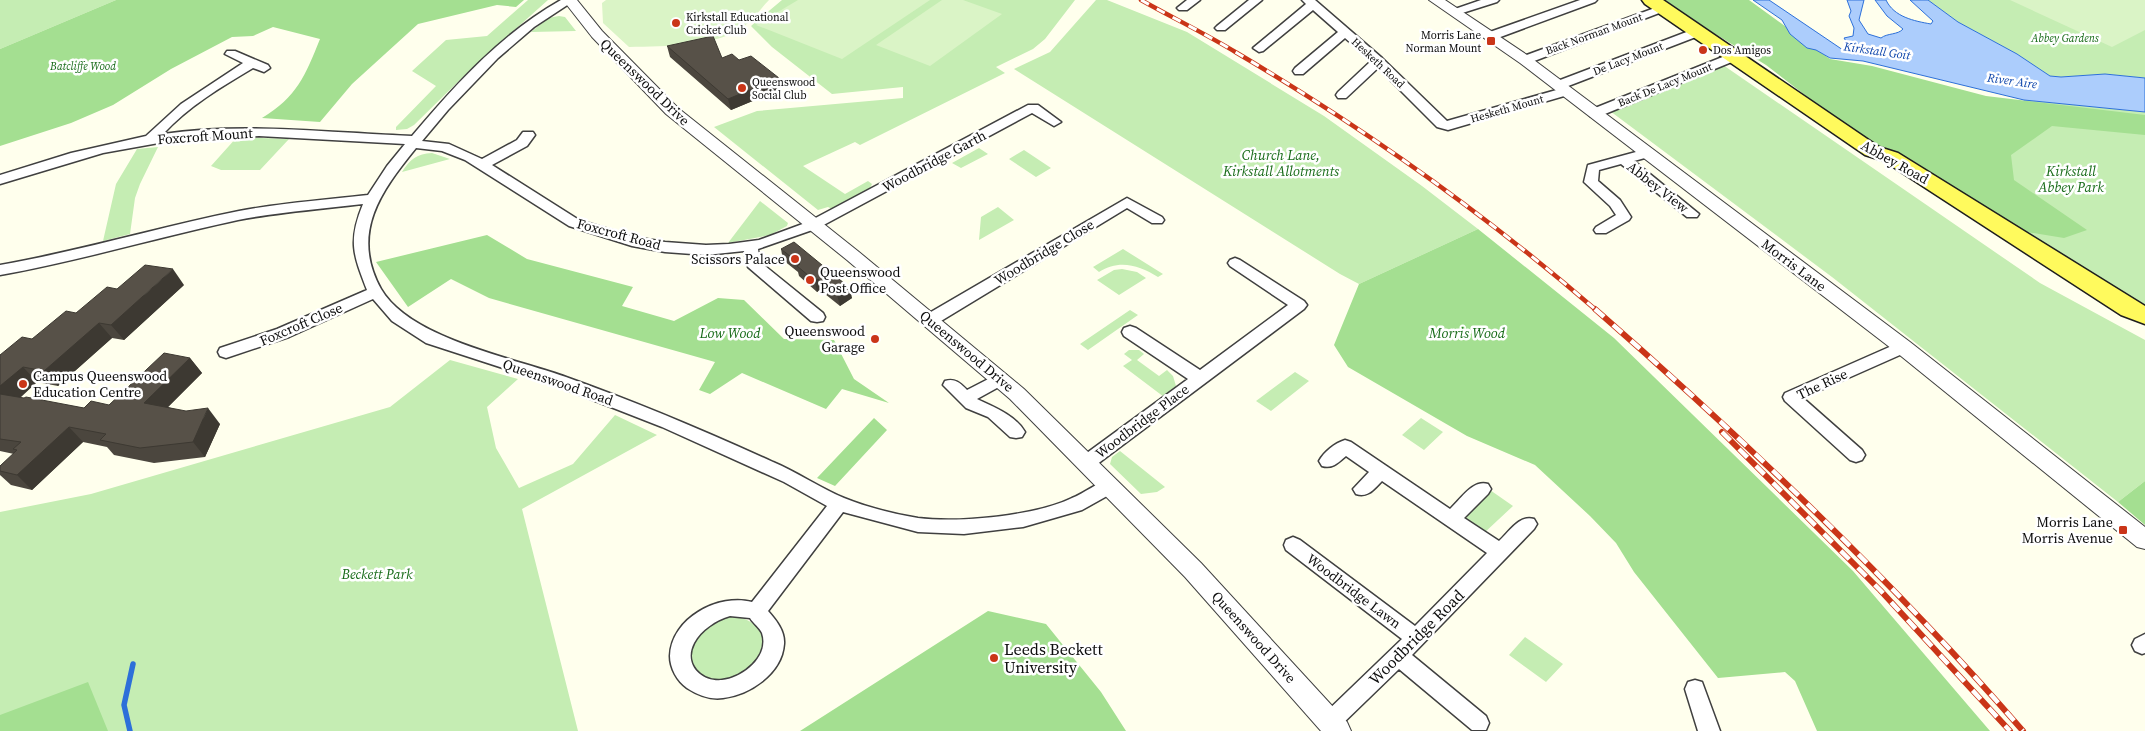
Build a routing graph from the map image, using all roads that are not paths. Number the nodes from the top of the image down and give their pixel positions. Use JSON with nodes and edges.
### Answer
{"nodes":[{"id":1,"x":569,"y":0,"type":"edge"},
{"id":2,"x":1194,"y":0,"type":"edge"},
{"id":3,"x":1256,"y":0,"type":"edge"},
{"id":4,"x":1436,"y":0,"type":"edge"},
{"id":5,"x":1493,"y":0,"type":"edge"},
{"id":6,"x":1591,"y":0,"type":"edge"},
{"id":7,"x":1310,"y":2,"type":"edge"},
{"id":8,"x":1657,"y":4,"type":"edge"},
{"id":9,"x":1183,"y":8,"type":"dead end"},
{"id":10,"x":1456,"y":12,"type":"junction"},
{"id":11,"x":1221,"y":28,"type":"dead end"},
{"id":12,"x":1345,"y":32,"type":"junction"},
{"id":13,"x":1697,"y":32,"type":"junction"},
{"id":14,"x":1491,"y":36,"type":"junction"},
{"id":15,"x":1259,"y":48,"type":"dead end"},
{"id":16,"x":231,"y":54,"type":"dead end"},
{"id":17,"x":1735,"y":56,"type":"junction"},
{"id":18,"x":1525,"y":60,"type":"junction"},
{"id":19,"x":1378,"y":61,"type":"junction"},
{"id":20,"x":258,"y":66,"type":"joint"},
{"id":21,"x":1299,"y":71,"type":"dead end"},
{"id":22,"x":1563,"y":88,"type":"junction"},
{"id":23,"x":1342,"y":95,"type":"dead end"},
{"id":24,"x":1595,"y":113,"type":"junction"},
{"id":25,"x":1054,"y":122,"type":"dead end"},
{"id":26,"x":1448,"y":126,"type":"joint"},
{"id":27,"x":528,"y":135,"type":"dead end"},
{"id":28,"x":151,"y":139,"type":"junction"},
{"id":29,"x":414,"y":142,"type":"junction"},
{"id":30,"x":1872,"y":151,"type":"junction"},
{"id":31,"x":1647,"y":153,"type":"junction"},
{"id":32,"x":1623,"y":159,"type":"junction"},
{"id":33,"x":483,"y":164,"type":"junction"},
{"id":34,"x":0,"y":180,"type":"edge"},
{"id":35,"x":372,"y":199,"type":"junction"},
{"id":36,"x":1692,"y":214,"type":"dead end"},
{"id":37,"x":1157,"y":220,"type":"dead end"},
{"id":38,"x":813,"y":225,"type":"junction"},
{"id":39,"x":1602,"y":230,"type":"dead end"},
{"id":40,"x":750,"y":246,"type":"junction"},
{"id":41,"x":1235,"y":263,"type":"dead end"},
{"id":42,"x":0,"y":270,"type":"edge"},
{"id":43,"x":374,"y":292,"type":"junction"},
{"id":44,"x":2145,"y":316,"type":"edge"},
{"id":45,"x":817,"y":317,"type":"dead end"},
{"id":46,"x":930,"y":320,"type":"junction"},
{"id":47,"x":2145,"y":331,"type":"edge"},
{"id":48,"x":1130,"y":332,"type":"dead end"},
{"id":49,"x":1903,"y":347,"type":"junction"},
{"id":50,"x":226,"y":352,"type":"dead end"},
{"id":51,"x":1199,"y":378,"type":"junction"},
{"id":52,"x":1000,"y":379,"type":"junction"},
{"id":53,"x":951,"y":385,"type":"dead end"},
{"id":54,"x":966,"y":398,"type":"junction"},
{"id":55,"x":1016,"y":432,"type":"dead end"},
{"id":56,"x":1856,"y":455,"type":"dead end"},
{"id":57,"x":1328,"y":461,"type":"dead end"},
{"id":58,"x":1086,"y":463,"type":"junction"},
{"id":59,"x":1381,"y":472,"type":"junction"},
{"id":60,"x":1110,"y":486,"type":"junction"},
{"id":61,"x":1362,"y":489,"type":"dead end"},
{"id":62,"x":1482,"y":489,"type":"dead end"},
{"id":63,"x":839,"y":504,"type":"junction"},
{"id":64,"x":1452,"y":519,"type":"junction"},
{"id":65,"x":1528,"y":524,"type":"dead end"},
{"id":66,"x":2145,"y":540,"type":"edge"},
{"id":67,"x":1293,"y":545,"type":"dead end"},
{"id":68,"x":1500,"y":552,"type":"junction"},
{"id":69,"x":756,"y":612,"type":"junction"},
{"id":70,"x":1416,"y":638,"type":"junction"},
{"id":71,"x":1398,"y":656,"type":"junction"},
{"id":72,"x":1695,"y":689,"type":"dead end"},
{"id":73,"x":1479,"y":723,"type":"dead end"},
{"id":74,"x":1334,"y":726,"type":"edge"},
{"id":75,"x":1709,"y":731,"type":"edge"}],
"edges":[{"from":1,"to":29,"type":"street","name":"Queenswood Road"},
{"from":1,"to":38,"type":"street","name":"Queenswood Drive"},
{"from":2,"to":9,"type":"street"},
{"from":3,"to":11,"type":"street"},
{"from":4,"to":10,"type":"street","name":"Morris Lane"},
{"from":5,"to":10,"type":"street"},
{"from":6,"to":14,"type":"street"},
{"from":7,"to":12,"type":"street","name":"Hesketh Road"},
{"from":7,"to":15,"type":"street"},
{"from":8,"to":13,"type":"main road","name":"Abbey Road"},
{"from":8,"to":18,"type":"street","name":"Back Norman Mount"},
{"from":10,"to":14,"type":"street","name":"Morris Lane"},
{"from":12,"to":19,"type":"street","name":"Hesketh Road"},
{"from":12,"to":21,"type":"street"},
{"from":13,"to":17,"type":"main road","name":"Abbey Road"},
{"from":13,"to":22,"type":"street","name":"De Lacy Mount"},
{"from":14,"to":18,"type":"street","name":"Morris Lane"},
{"from":16,"to":20,"type":"street"},
{"from":17,"to":24,"type":"street","name":"Back De Lacy Mount"},
{"from":17,"to":30,"type":"main road","name":"Abbey Road"},
{"from":18,"to":22,"type":"street","name":"Morris Lane"},
{"from":19,"to":23,"type":"street"},
{"from":19,"to":26,"type":"street","name":"Hesketh Road"},
{"from":20,"to":28,"type":"street"},
{"from":22,"to":24,"type":"street","name":"Morris Lane"},
{"from":22,"to":26,"type":"street","name":"Hesketh Mount"},
{"from":24,"to":31,"type":"street","name":"Morris Lane"},
{"from":25,"to":38,"type":"street","name":"Woodbridge Garth"},
{"from":27,"to":33,"type":"street"},
{"from":28,"to":29,"type":"street","name":"Foxcroft Mount"},
{"from":28,"to":34,"type":"street","name":"Foxcroft Mount"},
{"from":29,"to":33,"type":"street","name":"Foxcroft Road"},
{"from":29,"to":35,"type":"street","name":"Queenswood Road"},
{"from":30,"to":44,"type":"main road","name":"Abbey Road"},
{"from":30,"to":47,"type":"main road"},
{"from":31,"to":32,"type":"street"},
{"from":31,"to":49,"type":"street","name":"Morris Lane"},
{"from":32,"to":36,"type":"street","name":"Abbey View"},
{"from":32,"to":39,"type":"street"},
{"from":33,"to":40,"type":"street","name":"Foxcroft Road"},
{"from":35,"to":42,"type":"street"},
{"from":35,"to":43,"type":"street","name":"Queenswood Road"},
{"from":37,"to":46,"type":"street","name":"Woodbridge Close"},
{"from":38,"to":40,"type":"street","name":"Foxcroft Road"},
{"from":38,"to":46,"type":"street","name":"Queenswood Drive"},
{"from":40,"to":45,"type":"street"},
{"from":41,"to":51,"type":"street","name":"Woodbridge Place"},
{"from":43,"to":50,"type":"street","name":"Foxcroft Close"},
{"from":43,"to":63,"type":"street","name":"Queenswood Road"},
{"from":46,"to":52,"type":"street","name":"Queenswood Drive"},
{"from":48,"to":51,"type":"street","name":"Woodbridge Place"},
{"from":49,"to":56,"type":"street","name":"The Rise"},
{"from":49,"to":66,"type":"street","name":"Morris Lane"},
{"from":51,"to":58,"type":"street","name":"Woodbridge Place"},
{"from":52,"to":54,"type":"street"},
{"from":52,"to":58,"type":"street","name":"Queenswood Drive"},
{"from":53,"to":54,"type":"street"},
{"from":54,"to":55,"type":"street"},
{"from":57,"to":59,"type":"street"},
{"from":58,"to":60,"type":"street","name":"Queenswood Drive"},
{"from":59,"to":61,"type":"street"},
{"from":59,"to":64,"type":"street"},
{"from":60,"to":63,"type":"street","name":"Queenswood Road"},
{"from":60,"to":74,"type":"street","name":"Queenswood Drive"},
{"from":62,"to":64,"type":"street"},
{"from":63,"to":69,"type":"street"},
{"from":64,"to":68,"type":"street"},
{"from":65,"to":68,"type":"street","name":"Woodbridge Road"},
{"from":67,"to":70,"type":"street","name":"Woodbridge Lawn"},
{"from":68,"to":70,"type":"street","name":"Woodbridge Road"},
{"from":69,"to":69,"type":"street"},
{"from":70,"to":71,"type":"street","name":"Woodbridge Road"},
{"from":71,"to":73,"type":"street"},
{"from":71,"to":74,"type":"street","name":"Woodbridge Road"},
{"from":72,"to":75,"type":"street"}]}
